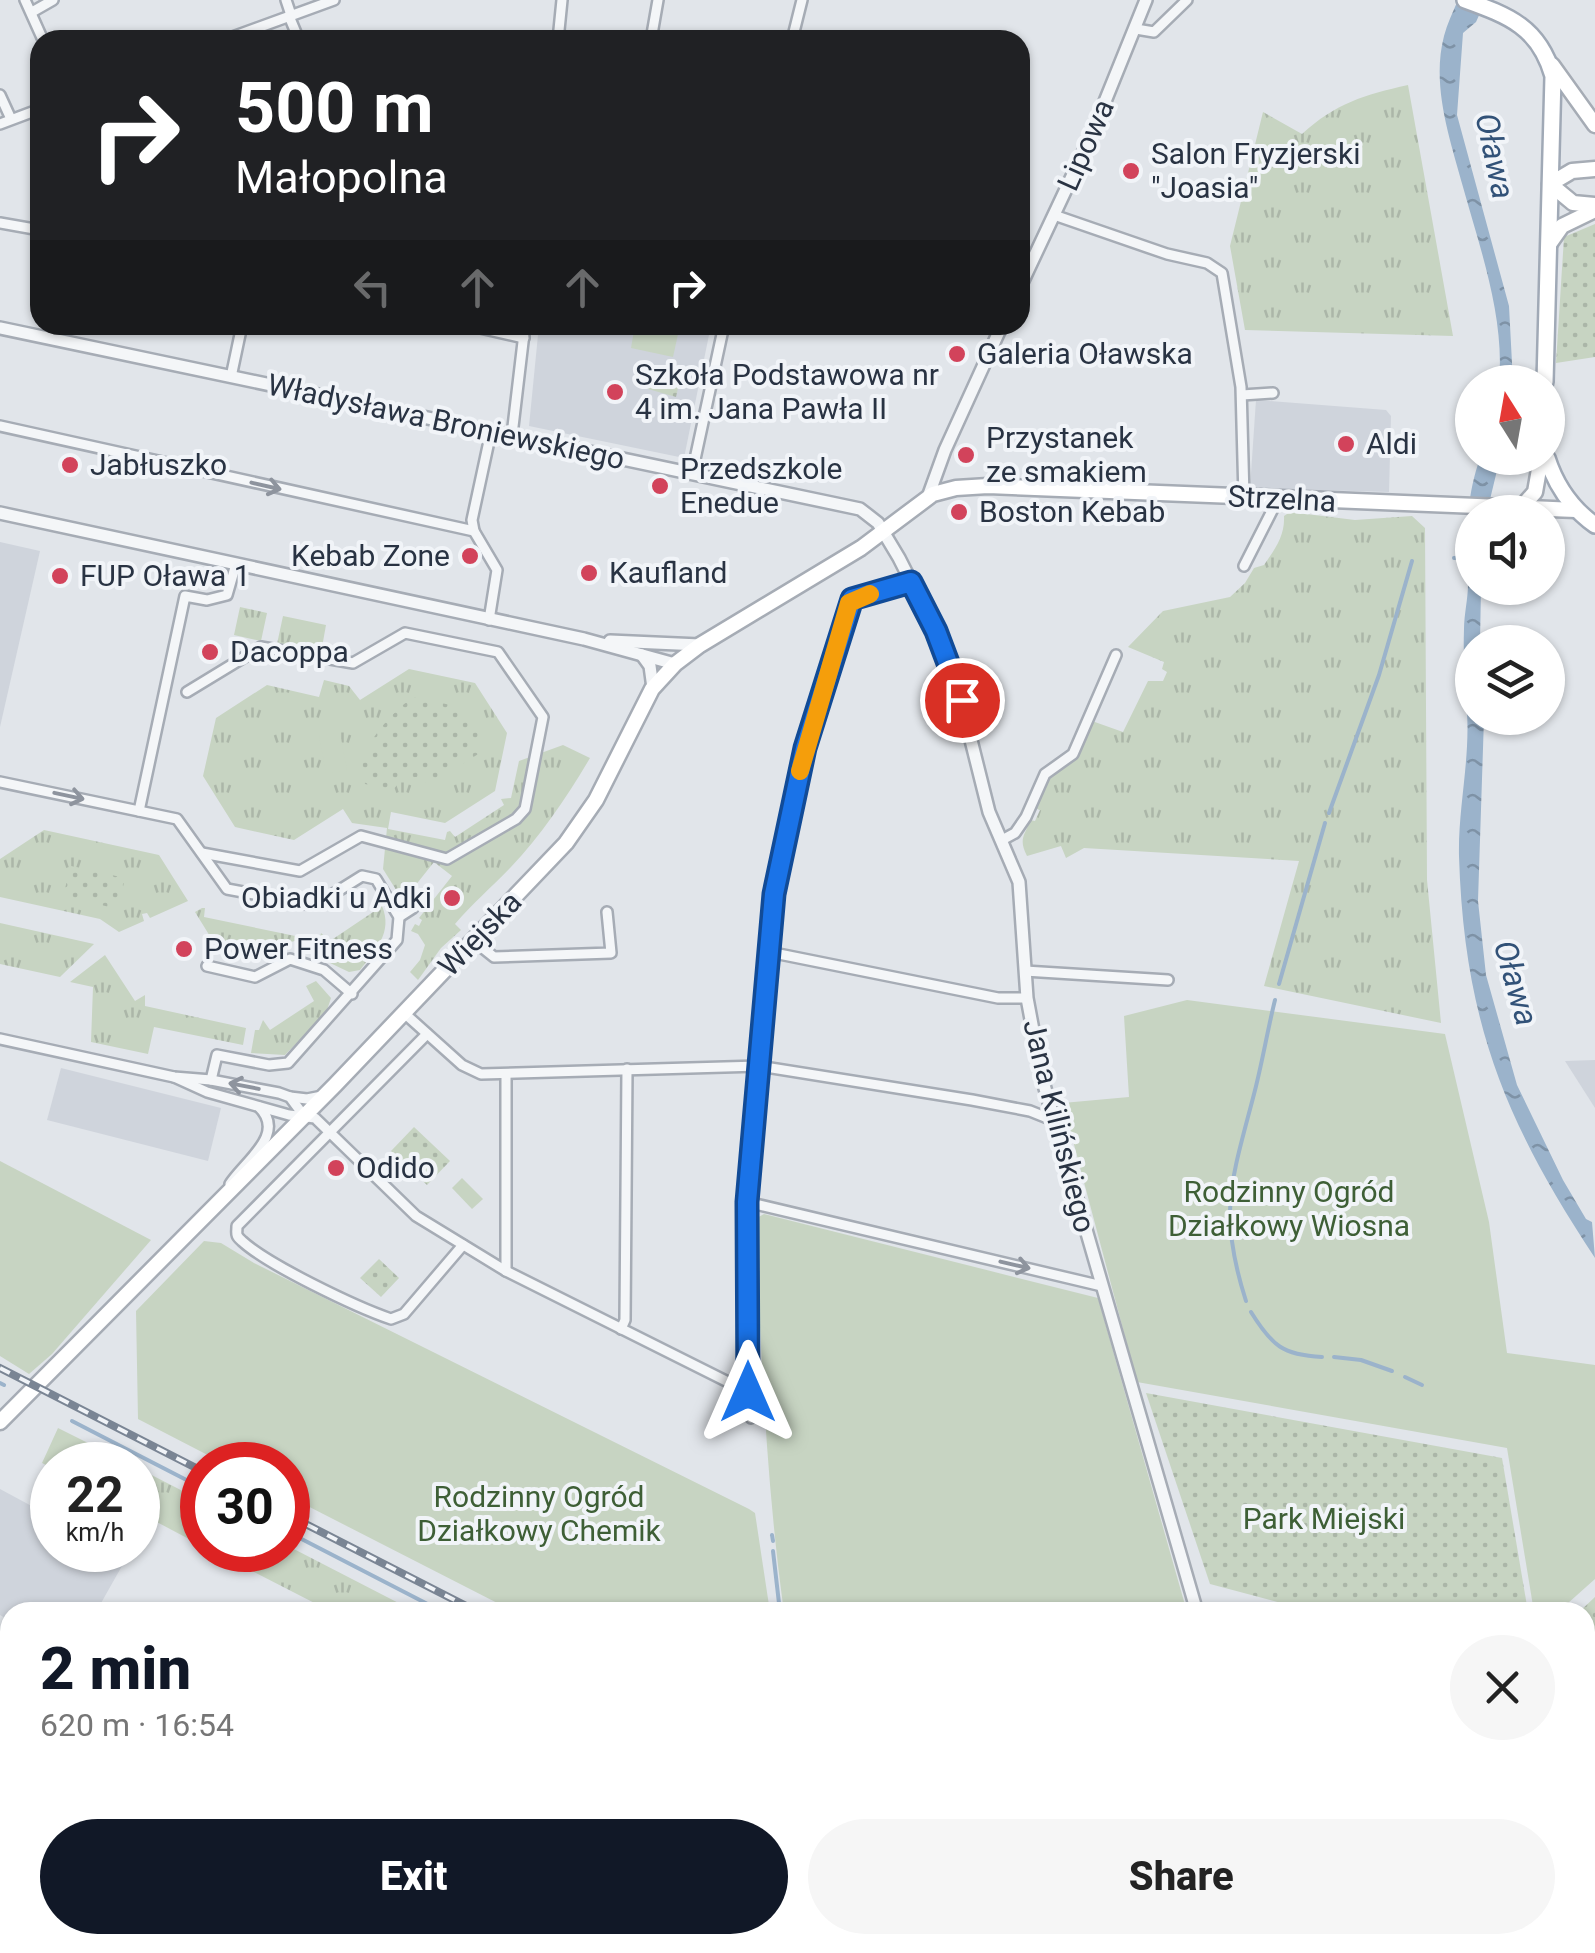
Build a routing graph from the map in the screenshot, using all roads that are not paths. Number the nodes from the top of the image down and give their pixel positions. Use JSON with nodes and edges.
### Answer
{"nodes":[{"id":1,"x":26,"y":0,"type":"edge"},
{"id":2,"x":53,"y":0,"type":"edge"},
{"id":3,"x":286,"y":0,"type":"edge"},
{"id":4,"x":334,"y":0,"type":"edge"},
{"id":5,"x":562,"y":0,"type":"edge"},
{"id":6,"x":658,"y":0,"type":"edge"},
{"id":7,"x":802,"y":0,"type":"edge"},
{"id":8,"x":1146,"y":0,"type":"edge"},
{"id":9,"x":1187,"y":0,"type":"edge"},
{"id":10,"x":1465,"y":0,"type":"edge"},
{"id":11,"x":32,"y":12,"type":"junction"},
{"id":12,"x":290,"y":16,"type":"junction"},
{"id":13,"x":39,"y":30,"type":"edge"},
{"id":14,"x":252,"y":30,"type":"edge"},
{"id":15,"x":295,"y":30,"type":"edge"},
{"id":16,"x":559,"y":30,"type":"edge"},
{"id":17,"x":654,"y":30,"type":"edge"},
{"id":18,"x":794,"y":30,"type":"edge"},
{"id":19,"x":1136,"y":30,"type":"junction"},
{"id":20,"x":1549,"y":61,"type":"junction"},
{"id":21,"x":0,"y":95,"type":"edge"},
{"id":22,"x":30,"y":112,"type":"edge"},
{"id":23,"x":11,"y":119,"type":"junction"},
{"id":24,"x":0,"y":124,"type":"edge"},
{"id":25,"x":1595,"y":125,"type":"edge"},
{"id":26,"x":1595,"y":170,"type":"edge"},
{"id":27,"x":1550,"y":184,"type":"junction"},
{"id":28,"x":1595,"y":208,"type":"edge"},
{"id":29,"x":1054,"y":215,"type":"junction"},
{"id":30,"x":0,"y":223,"type":"edge"},
{"id":31,"x":30,"y":228,"type":"edge"},
{"id":32,"x":1548,"y":248,"type":"junction"},
{"id":33,"x":1030,"y":266,"type":"edge"},
{"id":34,"x":0,"y":328,"type":"edge"},
{"id":35,"x":30,"y":334,"type":"edge"},
{"id":36,"x":33,"y":335,"type":"edge"},
{"id":37,"x":53,"y":335,"type":"edge"},
{"id":38,"x":240,"y":335,"type":"edge"},
{"id":39,"x":511,"y":335,"type":"edge"},
{"id":40,"x":524,"y":335,"type":"edge"},
{"id":41,"x":722,"y":335,"type":"edge"},
{"id":42,"x":997,"y":335,"type":"edge"},
{"id":43,"x":524,"y":338,"type":"junction"},
{"id":44,"x":52,"y":339,"type":"junction"},
{"id":45,"x":1545,"y":365,"type":"edge"},
{"id":46,"x":231,"y":377,"type":"junction"},
{"id":47,"x":1242,"y":391,"type":"junction"},
{"id":48,"x":1273,"y":393,"type":"dead end"},
{"id":49,"x":0,"y":426,"type":"edge"},
{"id":50,"x":491,"y":432,"type":"junction"},
{"id":51,"x":512,"y":435,"type":"junction"},
{"id":52,"x":692,"y":473,"type":"junction"},
{"id":53,"x":1553,"y":475,"type":"edge"},
{"id":54,"x":928,"y":497,"type":"junction"},
{"id":55,"x":1244,"y":497,"type":"junction"},
{"id":56,"x":1278,"y":499,"type":"junction"},
{"id":57,"x":1455,"y":506,"type":"edge"},
{"id":58,"x":1565,"y":510,"type":"edge"},
{"id":59,"x":1576,"y":510,"type":"junction"},
{"id":60,"x":0,"y":513,"type":"edge"},
{"id":61,"x":1595,"y":524,"type":"edge"},
{"id":62,"x":474,"y":531,"type":"junction"},
{"id":63,"x":883,"y":532,"type":"junction"},
{"id":64,"x":236,"y":564,"type":"junction"},
{"id":65,"x":1244,"y":566,"type":"dead end"},
{"id":66,"x":911,"y":582,"type":"junction"},
{"id":67,"x":489,"y":620,"type":"junction"},
{"id":68,"x":584,"y":639,"type":"junction"},
{"id":69,"x":700,"y":644,"type":"junction"},
{"id":70,"x":660,"y":645,"type":"junction"},
{"id":71,"x":1116,"y":655,"type":"dead end"},
{"id":72,"x":642,"y":656,"type":"junction"},
{"id":73,"x":676,"y":663,"type":"junction"},
{"id":74,"x":653,"y":688,"type":"junction"},
{"id":75,"x":187,"y":692,"type":"dead end"},
{"id":76,"x":0,"y":782,"type":"edge"},
{"id":77,"x":138,"y":811,"type":"junction"},
{"id":78,"x":1002,"y":840,"type":"junction"},
{"id":79,"x":202,"y":853,"type":"junction"},
{"id":80,"x":412,"y":908,"type":"dead end"},
{"id":81,"x":607,"y":912,"type":"dead end"},
{"id":82,"x":399,"y":917,"type":"junction"},
{"id":83,"x":474,"y":941,"type":"junction"},
{"id":84,"x":768,"y":952,"type":"junction"},
{"id":85,"x":207,"y":966,"type":"dead end"},
{"id":86,"x":1025,"y":971,"type":"junction"},
{"id":87,"x":1168,"y":980,"type":"dead end"},
{"id":88,"x":352,"y":994,"type":"junction"},
{"id":89,"x":1027,"y":998,"type":"junction"},
{"id":90,"x":403,"y":1012,"type":"junction"},
{"id":91,"x":427,"y":1034,"type":"junction"},
{"id":92,"x":0,"y":1039,"type":"edge"},
{"id":93,"x":759,"y":1066,"type":"junction"},
{"id":94,"x":627,"y":1069,"type":"junction"},
{"id":95,"x":506,"y":1074,"type":"junction"},
{"id":96,"x":174,"y":1077,"type":"junction"},
{"id":97,"x":211,"y":1080,"type":"junction"},
{"id":98,"x":325,"y":1095,"type":"junction"},
{"id":99,"x":290,"y":1097,"type":"junction"},
{"id":100,"x":257,"y":1105,"type":"junction"},
{"id":101,"x":1050,"y":1106,"type":"junction"},
{"id":102,"x":1030,"y":1111,"type":"junction"},
{"id":103,"x":304,"y":1116,"type":"junction"},
{"id":104,"x":1054,"y":1122,"type":"junction"},
{"id":105,"x":331,"y":1132,"type":"junction"},
{"id":106,"x":218,"y":1202,"type":"junction"},
{"id":107,"x":747,"y":1202,"type":"junction"},
{"id":108,"x":463,"y":1245,"type":"junction"},
{"id":109,"x":506,"y":1271,"type":"junction"},
{"id":110,"x":1102,"y":1286,"type":"junction"},
{"id":111,"x":621,"y":1329,"type":"junction"},
{"id":112,"x":748,"y":1392,"type":"junction"},
{"id":113,"x":750,"y":1418,"type":"dead end"},
{"id":114,"x":0,"y":1422,"type":"edge"},
{"id":115,"x":1194,"y":1602,"type":"edge"}],
"edges":[{"from":1,"to":11,"type":"street"},
{"from":2,"to":11,"type":"street"},
{"from":3,"to":12,"type":"street"},
{"from":4,"to":12,"type":"street"},
{"from":5,"to":16,"type":"street"},
{"from":6,"to":17,"type":"street"},
{"from":7,"to":18,"type":"street"},
{"from":8,"to":19,"type":"street","name":"Lipowa"},
{"from":9,"to":19,"type":"street"},
{"from":10,"to":20,"type":"main road"},
{"from":11,"to":13,"type":"street"},
{"from":12,"to":14,"type":"street"},
{"from":12,"to":15,"type":"street"},
{"from":19,"to":29,"type":"street","name":"Lipowa"},
{"from":20,"to":25,"type":"main road"},
{"from":20,"to":27,"type":"main road"},
{"from":21,"to":23,"type":"street"},
{"from":22,"to":23,"type":"street"},
{"from":23,"to":24,"type":"street"},
{"from":26,"to":27,"type":"main road"},
{"from":27,"to":28,"type":"main road"},
{"from":27,"to":32,"type":"main road"},
{"from":28,"to":32,"type":"main road"},
{"from":29,"to":33,"type":"street","name":"Lipowa"},
{"from":29,"to":47,"type":"street"},
{"from":30,"to":31,"type":"street"},
{"from":32,"to":45,"type":"main road"},
{"from":34,"to":35,"type":"street","name":"Władysława Broniewskiego"},
{"from":36,"to":44,"type":"street","name":"Władysława Broniewskiego"},
{"from":37,"to":44,"type":"street"},
{"from":38,"to":46,"type":"street"},
{"from":39,"to":43,"type":"street"},
{"from":40,"to":43,"type":"street"},
{"from":41,"to":52,"type":"street"},
{"from":42,"to":54,"type":"street"},
{"from":43,"to":51,"type":"street"},
{"from":44,"to":46,"type":"street","name":"Władysława Broniewskiego"},
{"from":46,"to":50,"type":"street","name":"Władysława Broniewskiego"},
{"from":47,"to":48,"type":"street"},
{"from":47,"to":55,"type":"street"},
{"from":49,"to":62,"type":"street","one_way":true},
{"from":50,"to":51,"type":"street","name":"Władysława Broniewskiego"},
{"from":50,"to":62,"type":"street"},
{"from":51,"to":52,"type":"street","name":"Władysława Broniewskiego"},
{"from":52,"to":63,"type":"street","name":"Władysława Broniewskiego"},
{"from":53,"to":59,"type":"main road"},
{"from":54,"to":55,"type":"main road","name":"Strzelna"},
{"from":54,"to":63,"type":"main road","name":"Wiejska"},
{"from":55,"to":56,"type":"main road","name":"Strzelna"},
{"from":56,"to":57,"type":"main road","name":"Strzelna"},
{"from":56,"to":65,"type":"street"},
{"from":58,"to":59,"type":"main road","name":"Strzelna"},
{"from":59,"to":61,"type":"main road"},
{"from":60,"to":64,"type":"street"},
{"from":62,"to":67,"type":"street"},
{"from":63,"to":66,"type":"street","name":"Jana Kilińskiego"},
{"from":63,"to":69,"type":"main road","name":"Wiejska"},
{"from":64,"to":67,"type":"street"},
{"from":64,"to":77,"type":"street"},
{"from":66,"to":78,"type":"street","name":"Jana Kilińskiego"},
{"from":66,"to":84,"type":"street"},
{"from":67,"to":68,"type":"street"},
{"from":68,"to":70,"type":"street"},
{"from":68,"to":72,"type":"street"},
{"from":69,"to":70,"type":"street"},
{"from":69,"to":73,"type":"main road","name":"Wiejska"},
{"from":70,"to":73,"type":"street"},
{"from":71,"to":78,"type":"street"},
{"from":72,"to":73,"type":"street"},
{"from":72,"to":74,"type":"street"},
{"from":73,"to":74,"type":"main road","name":"Wiejska"},
{"from":74,"to":83,"type":"main road","name":"Wiejska"},
{"from":75,"to":79,"type":"street"},
{"from":76,"to":77,"type":"street","one_way":true},
{"from":77,"to":79,"type":"street"},
{"from":78,"to":86,"type":"street","name":"Jana Kilińskiego"},
{"from":79,"to":82,"type":"street"},
{"from":80,"to":82,"type":"street"},
{"from":81,"to":83,"type":"street"},
{"from":82,"to":88,"type":"street"},
{"from":83,"to":90,"type":"main road","name":"Wiejska"},
{"from":84,"to":89,"type":"street"},
{"from":84,"to":93,"type":"street"},
{"from":85,"to":88,"type":"street"},
{"from":86,"to":87,"type":"street"},
{"from":86,"to":89,"type":"street","name":"Jana Kilińskiego"},
{"from":88,"to":97,"type":"street"},
{"from":89,"to":101,"type":"street","name":"Jana Kilińskiego"},
{"from":90,"to":91,"type":"street"},
{"from":90,"to":98,"type":"main road","name":"Wiejska"},
{"from":91,"to":95,"type":"street"},
{"from":91,"to":105,"type":"street"},
{"from":92,"to":96,"type":"street"},
{"from":93,"to":94,"type":"street"},
{"from":93,"to":102,"type":"street"},
{"from":93,"to":107,"type":"street"},
{"from":94,"to":95,"type":"street"},
{"from":94,"to":111,"type":"street"},
{"from":95,"to":109,"type":"street"},
{"from":96,"to":97,"type":"street"},
{"from":96,"to":100,"type":"street"},
{"from":99,"to":97,"type":"street","one_way":true},
{"from":98,"to":99,"type":"street"},
{"from":98,"to":103,"type":"main road","name":"Wiejska"},
{"from":99,"to":103,"type":"street"},
{"from":100,"to":103,"type":"street"},
{"from":100,"to":106,"type":"street"},
{"from":101,"to":102,"type":"street"},
{"from":101,"to":104,"type":"street","name":"Jana Kilińskiego"},
{"from":102,"to":104,"type":"street"},
{"from":103,"to":105,"type":"street"},
{"from":103,"to":106,"type":"main road","name":"Wiejska"},
{"from":104,"to":110,"type":"street","name":"Jana Kilińskiego"},
{"from":105,"to":108,"type":"street"},
{"from":105,"to":108,"type":"street"},
{"from":106,"to":114,"type":"main road","name":"Wiejska"},
{"from":107,"to":110,"type":"street","one_way":true},
{"from":107,"to":112,"type":"street"},
{"from":108,"to":109,"type":"street"},
{"from":109,"to":111,"type":"street"},
{"from":110,"to":115,"type":"street","name":"Jana Kilińskiego"},
{"from":111,"to":112,"type":"street"},
{"from":112,"to":113,"type":"street"}]}
